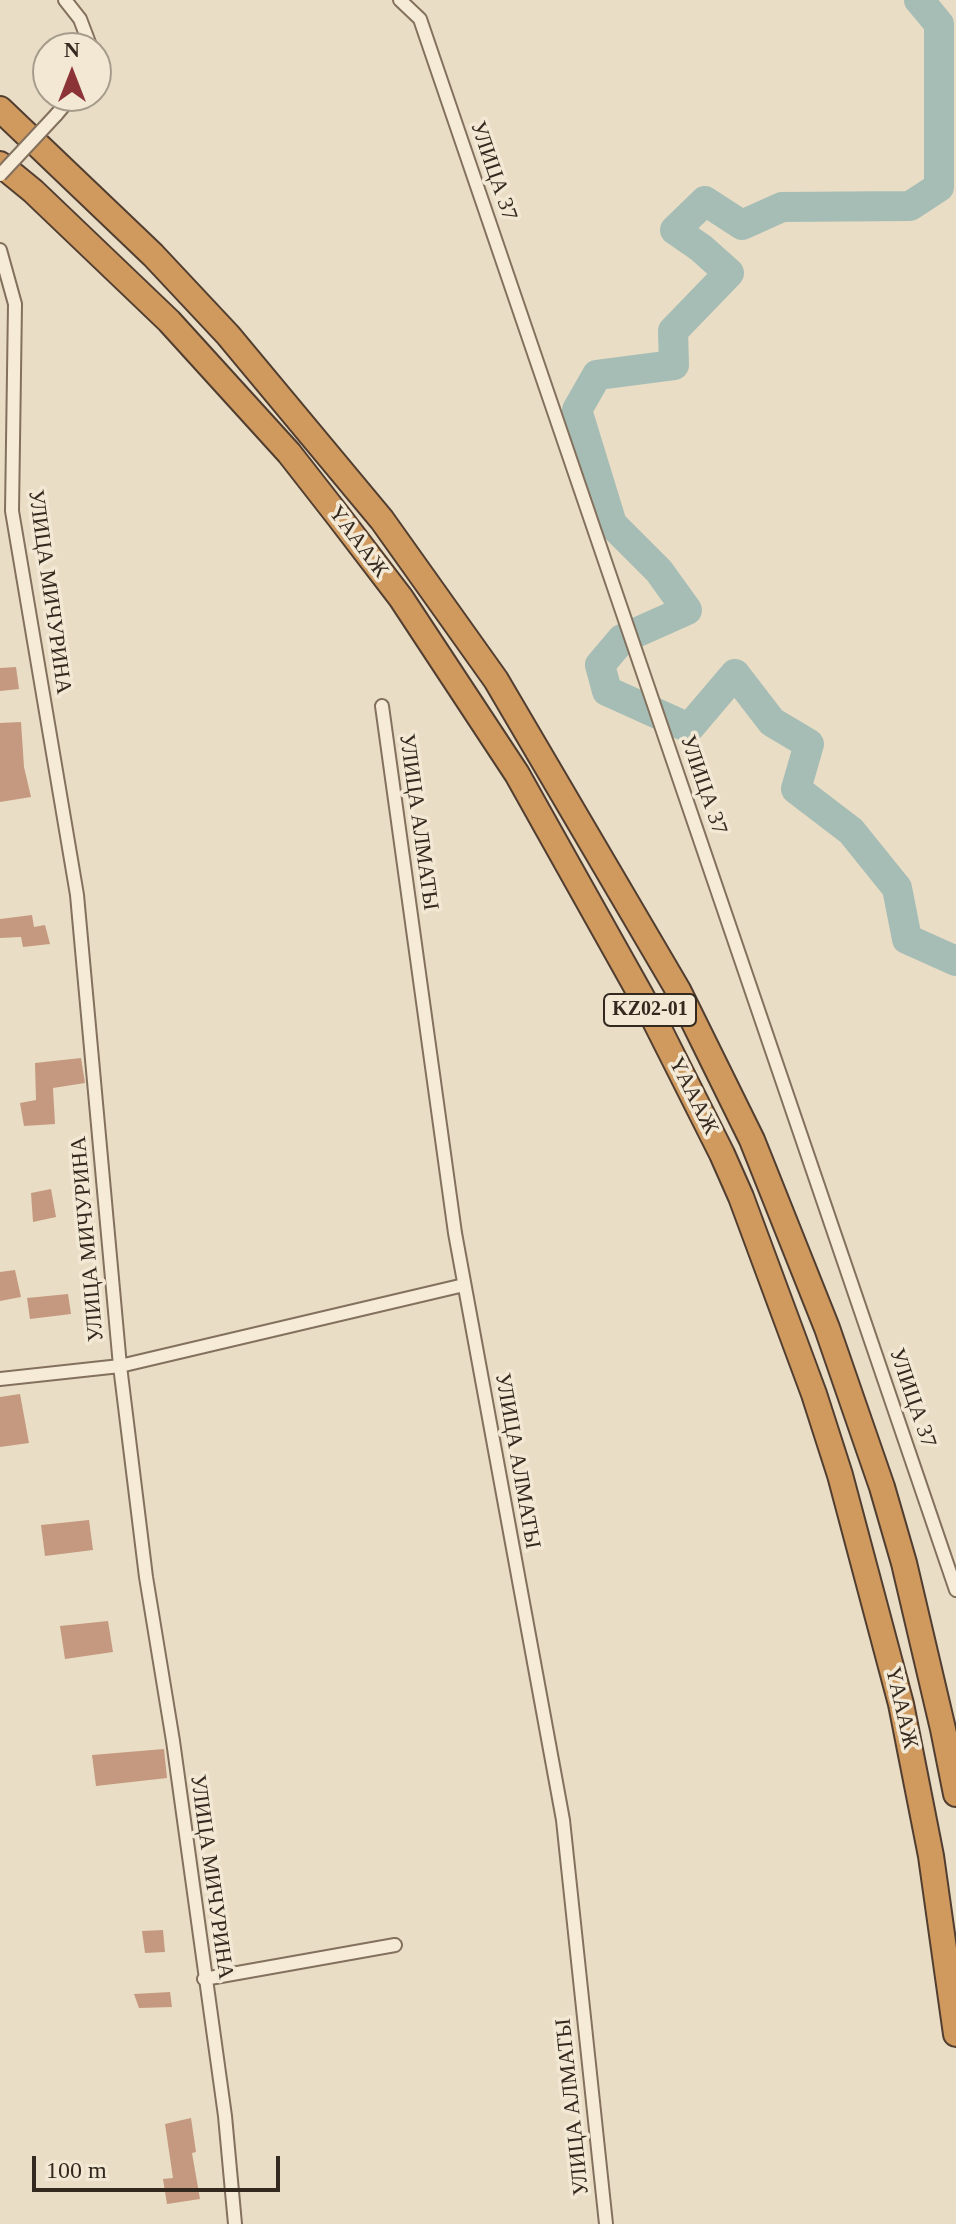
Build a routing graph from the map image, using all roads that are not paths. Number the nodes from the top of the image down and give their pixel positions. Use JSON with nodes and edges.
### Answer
{"nodes":[{"id":1,"x":65,"y":0,"type":"edge"},
{"id":2,"x":400,"y":0,"type":"edge"},
{"id":3,"x":85,"y":32,"type":"edge"},
{"id":4,"x":0,"y":109,"type":"edge"},
{"id":5,"x":59,"y":112,"type":"edge"},
{"id":6,"x":0,"y":164,"type":"edge"},
{"id":7,"x":0,"y":175,"type":"edge"},
{"id":8,"x":0,"y":250,"type":"edge"},
{"id":9,"x":382,"y":706,"type":"dead end"},
{"id":10,"x":464,"y":1285,"type":"junction"},
{"id":11,"x":120,"y":1366,"type":"junction"},
{"id":12,"x":0,"y":1379,"type":"edge"},
{"id":13,"x":956,"y":1590,"type":"edge"},
{"id":14,"x":956,"y":1794,"type":"edge"},
{"id":15,"x":395,"y":1945,"type":"dead end"},
{"id":16,"x":204,"y":1979,"type":"junction"},
{"id":17,"x":956,"y":2034,"type":"edge"},
{"id":18,"x":235,"y":2224,"type":"edge"},
{"id":19,"x":606,"y":2224,"type":"edge"}],
"edges":[{"from":1,"to":3,"type":"street"},
{"from":2,"to":13,"type":"street","name":"УЛИЦА 37"},
{"from":4,"to":14,"type":"highway","name":"ҮАААЖ","number":"KZ02-01"},
{"from":5,"to":7,"type":"street","bridge":true},
{"from":6,"to":17,"type":"highway","name":"ҮАААЖ","number":"KZ02-01"},
{"from":8,"to":11,"type":"street","name":"УЛИЦА МИЧУРИНА"},
{"from":9,"to":10,"type":"street","name":"УЛИЦА АЛМАТЫ"},
{"from":10,"to":11,"type":"street"},
{"from":10,"to":19,"type":"street","name":"УЛИЦА АЛМАТЫ"},
{"from":11,"to":12,"type":"street"},
{"from":11,"to":16,"type":"street","name":"УЛИЦА МИЧУРИНА"},
{"from":15,"to":16,"type":"street"},
{"from":16,"to":18,"type":"street","name":"УЛИЦА МИЧУРИНА"}]}
